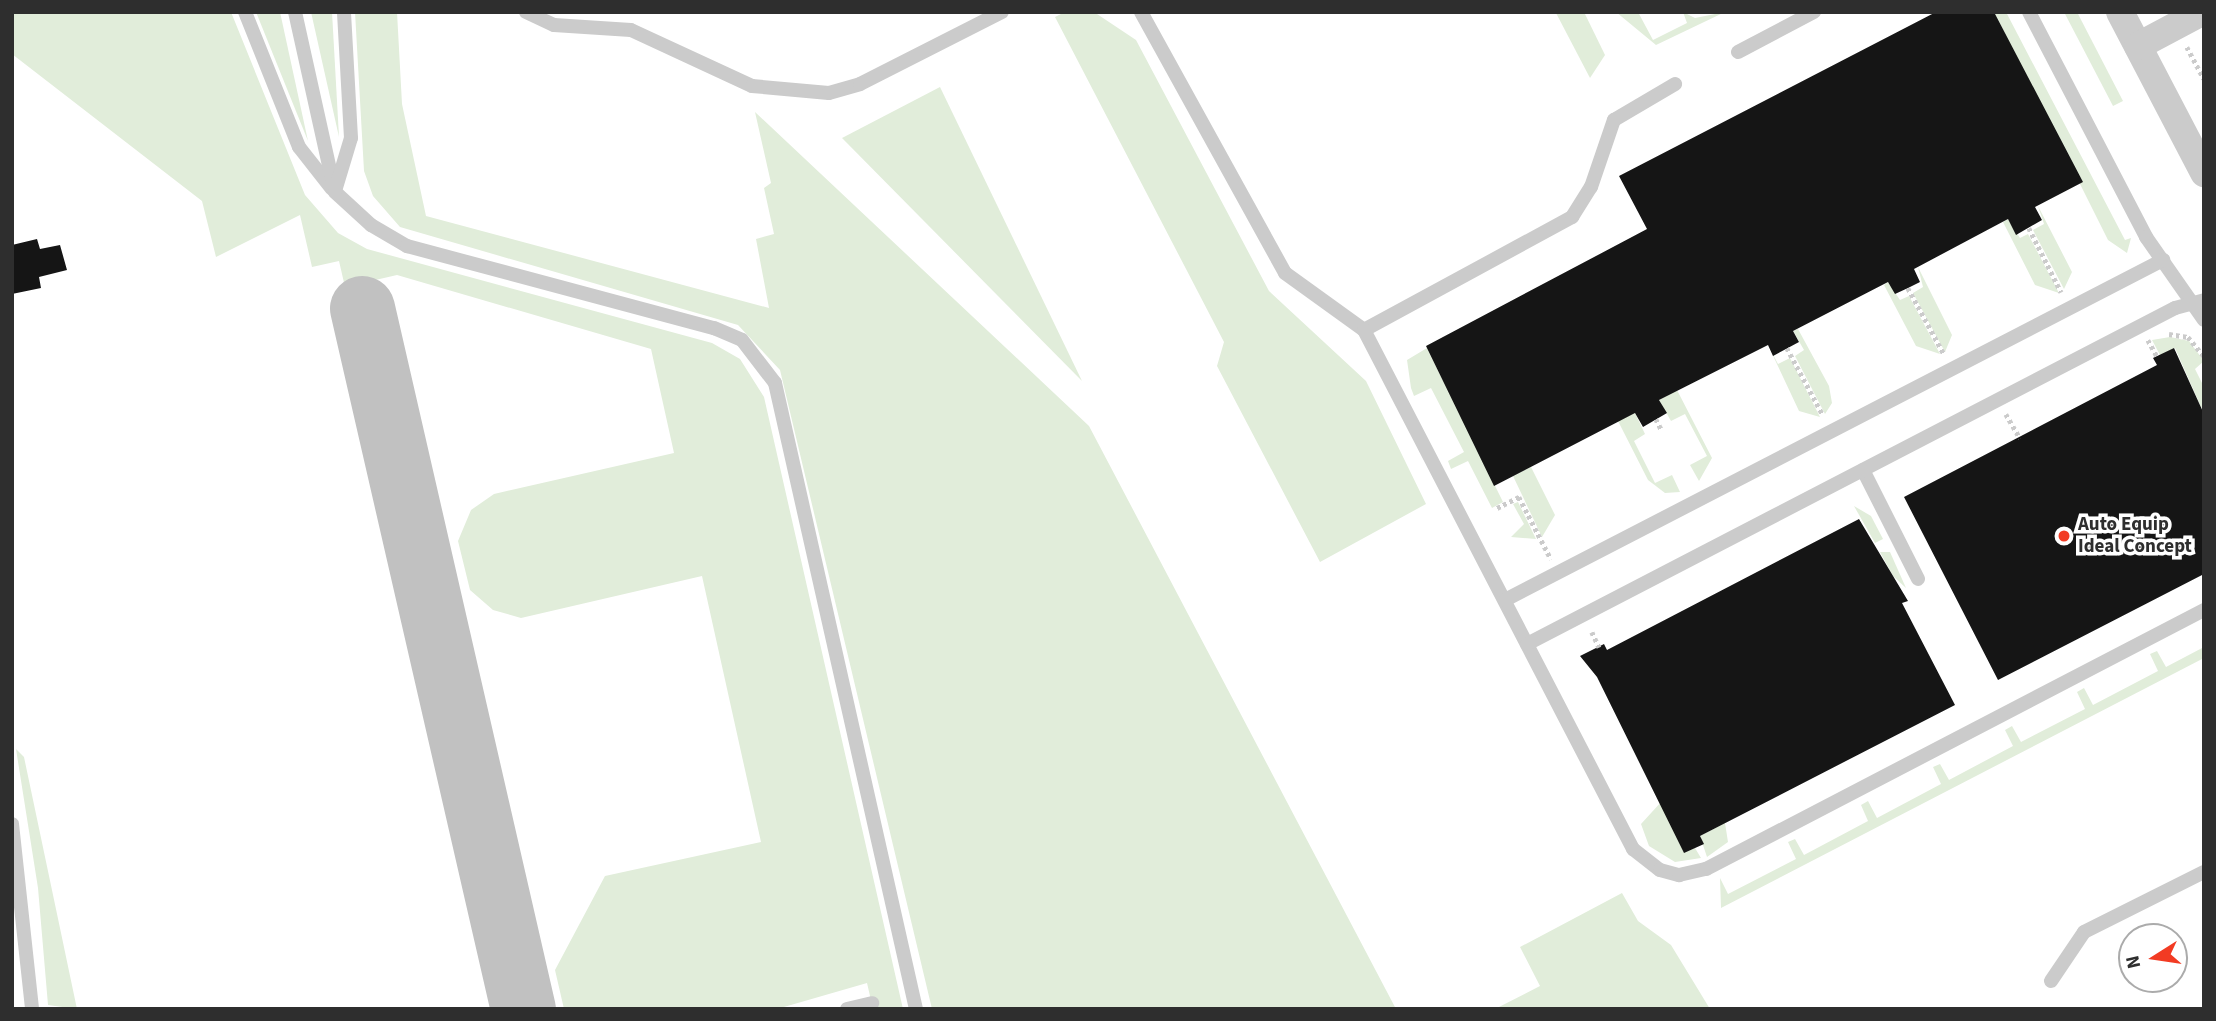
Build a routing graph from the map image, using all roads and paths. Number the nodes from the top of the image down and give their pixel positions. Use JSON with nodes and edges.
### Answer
{"nodes":[{"id":1,"x":245,"y":12,"type":"edge"},
{"id":2,"x":295,"y":12,"type":"edge"},
{"id":3,"x":344,"y":12,"type":"edge"},
{"id":4,"x":526,"y":12,"type":"edge"},
{"id":5,"x":1002,"y":12,"type":"edge"},
{"id":6,"x":1141,"y":12,"type":"edge"},
{"id":7,"x":1814,"y":12,"type":"edge"},
{"id":8,"x":2029,"y":12,"type":"edge"},
{"id":9,"x":2120,"y":12,"type":"edge"},
{"id":10,"x":2202,"y":12,"type":"edge"},
{"id":11,"x":2138,"y":46,"type":"junction"},
{"id":12,"x":2187,"y":47,"type":"dead end"},
{"id":13,"x":1738,"y":52,"type":"dead end"},
{"id":14,"x":2204,"y":79,"type":"edge"},
{"id":15,"x":1675,"y":84,"type":"dead end"},
{"id":16,"x":2204,"y":173,"type":"edge"},
{"id":17,"x":335,"y":192,"type":"junction"},
{"id":18,"x":2029,"y":228,"type":"dead end"},
{"id":19,"x":2163,"y":260,"type":"junction"},
{"id":20,"x":1908,"y":288,"type":"dead end"},
{"id":21,"x":2200,"y":302,"type":"edge"},
{"id":22,"x":2070,"y":307,"type":"junction"},
{"id":23,"x":2204,"y":320,"type":"edge"},
{"id":24,"x":1364,"y":330,"type":"junction"},
{"id":25,"x":2148,"y":339,"type":"dead end"},
{"id":26,"x":2204,"y":356,"type":"edge"},
{"id":27,"x":1951,"y":369,"type":"junction"},
{"id":28,"x":1656,"y":419,"type":"dead end"},
{"id":29,"x":1661,"y":429,"type":"dead end"},
{"id":30,"x":1863,"y":470,"type":"junction"},
{"id":31,"x":1497,"y":508,"type":"dead end"},
{"id":32,"x":1559,"y":572,"type":"junction"},
{"id":33,"x":1918,"y":579,"type":"dead end"},
{"id":34,"x":1505,"y":600,"type":"junction"},
{"id":35,"x":2204,"y":610,"type":"edge"},
{"id":36,"x":1527,"y":644,"type":"junction"},
{"id":37,"x":12,"y":824,"type":"edge"},
{"id":38,"x":2204,"y":872,"type":"edge"},
{"id":39,"x":2051,"y":981,"type":"dead end"},
{"id":40,"x":872,"y":1003,"type":"dead end"},
{"id":41,"x":32,"y":1009,"type":"edge"},
{"id":42,"x":847,"y":1009,"type":"edge"},
{"id":43,"x":916,"y":1009,"type":"edge"}],
"edges":[{"from":1,"to":17,"type":"lane"},
{"from":2,"to":17,"type":"lane"},
{"from":3,"to":17,"type":"lane"},
{"from":4,"to":5,"type":"lane"},
{"from":6,"to":24,"type":"lane"},
{"from":7,"to":13,"type":"lane"},
{"from":8,"to":19,"type":"lane"},
{"from":9,"to":11,"type":"street"},
{"from":10,"to":11,"type":"street"},
{"from":11,"to":16,"type":"street"},
{"from":12,"to":14,"type":"path"},
{"from":15,"to":24,"type":"lane"},
{"from":17,"to":43,"type":"lane"},
{"from":18,"to":22,"type":"path"},
{"from":19,"to":21,"type":"lane"},
{"from":19,"to":22,"type":"lane"},
{"from":20,"to":27,"type":"path"},
{"from":21,"to":23,"type":"lane"},
{"from":21,"to":30,"type":"lane"},
{"from":22,"to":27,"type":"lane"},
{"from":24,"to":34,"type":"lane"},
{"from":25,"to":26,"type":"path"},
{"from":27,"to":32,"type":"lane"},
{"from":28,"to":29,"type":"path"},
{"from":30,"to":33,"type":"lane"},
{"from":30,"to":36,"type":"lane"},
{"from":31,"to":32,"type":"path"},
{"from":32,"to":34,"type":"lane"},
{"from":34,"to":36,"type":"lane"},
{"from":35,"to":36,"type":"lane"},
{"from":37,"to":41,"type":"lane"},
{"from":38,"to":39,"type":"lane"},
{"from":40,"to":42,"type":"lane"}]}
